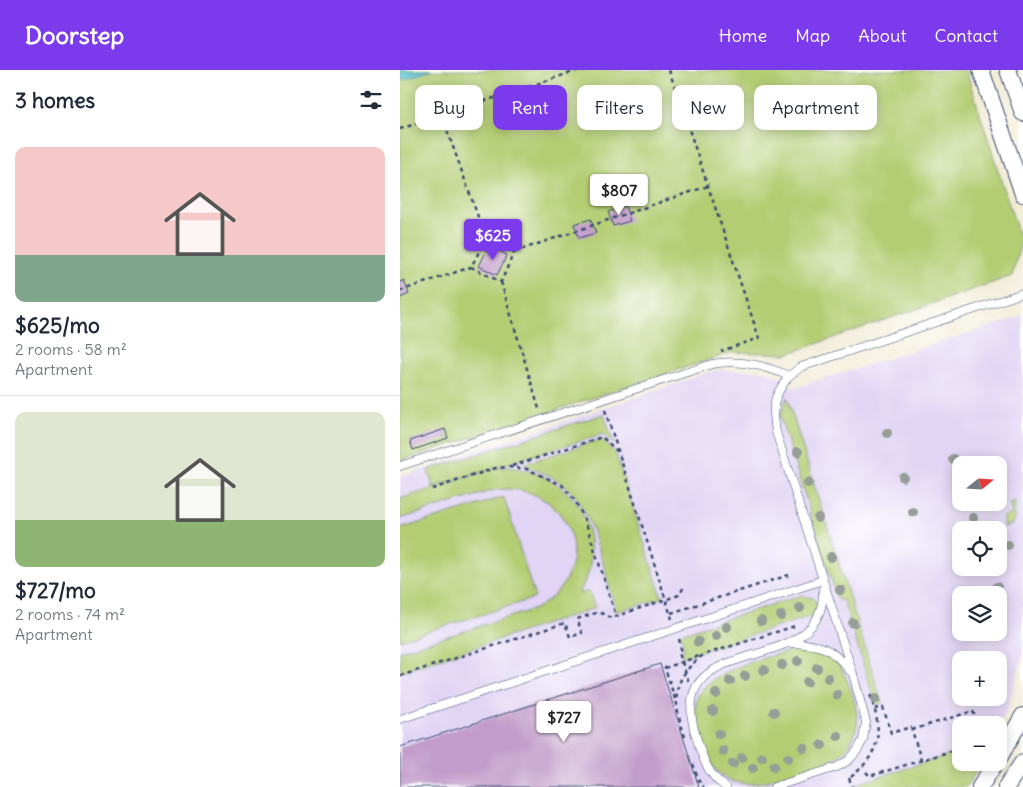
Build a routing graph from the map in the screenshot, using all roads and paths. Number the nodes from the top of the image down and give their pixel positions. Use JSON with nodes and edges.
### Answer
{"nodes":[{"id":1,"x":578,"y":70,"type":"edge"},
{"id":2,"x":669,"y":70,"type":"edge"},
{"id":3,"x":981,"y":70,"type":"edge"},
{"id":4,"x":1008,"y":70,"type":"edge"},
{"id":5,"x":483,"y":102,"type":"edge"},
{"id":6,"x":1023,"y":112,"type":"edge"},
{"id":7,"x":415,"y":124,"type":"edge"},
{"id":8,"x":400,"y":128,"type":"edge"},
{"id":9,"x":447,"y":130,"type":"edge"},
{"id":10,"x":708,"y":186,"type":"junction"},
{"id":11,"x":1023,"y":194,"type":"edge"},
{"id":12,"x":486,"y":239,"type":"junction"},
{"id":13,"x":514,"y":252,"type":"junction"},
{"id":14,"x":471,"y":267,"type":"junction"},
{"id":15,"x":500,"y":282,"type":"junction"},
{"id":16,"x":400,"y":291,"type":"edge"},
{"id":17,"x":1023,"y":293,"type":"edge"},
{"id":18,"x":758,"y":336,"type":"dead end"},
{"id":19,"x":789,"y":376,"type":"junction"},
{"id":20,"x":602,"y":399,"type":"junction"},
{"id":21,"x":540,"y":410,"type":"dead end"},
{"id":22,"x":619,"y":453,"type":"junction"},
{"id":23,"x":400,"y":466,"type":"edge"},
{"id":24,"x":509,"y":467,"type":"junction"},
{"id":25,"x":432,"y":489,"type":"dead end"},
{"id":26,"x":789,"y":575,"type":"dead end"},
{"id":27,"x":823,"y":580,"type":"junction"},
{"id":28,"x":684,"y":586,"type":"dead end"},
{"id":29,"x":666,"y":599,"type":"junction"},
{"id":30,"x":671,"y":613,"type":"junction"},
{"id":31,"x":616,"y":616,"type":"junction"},
{"id":32,"x":795,"y":625,"type":"dead end"},
{"id":33,"x":676,"y":628,"type":"junction"},
{"id":34,"x":790,"y":643,"type":"junction"},
{"id":35,"x":703,"y":655,"type":"junction"},
{"id":36,"x":682,"y":662,"type":"junction"},
{"id":37,"x":685,"y":671,"type":"junction"},
{"id":38,"x":853,"y":674,"type":"junction"},
{"id":39,"x":400,"y":676,"type":"edge"},
{"id":40,"x":692,"y":693,"type":"junction"},
{"id":41,"x":675,"y":699,"type":"junction"},
{"id":42,"x":875,"y":709,"type":"dead end"},
{"id":43,"x":955,"y":716,"type":"edge"},
{"id":44,"x":975,"y":716,"type":"edge"},
{"id":45,"x":1023,"y":716,"type":"edge"},
{"id":46,"x":952,"y":717,"type":"edge"},
{"id":47,"x":400,"y":719,"type":"edge"},
{"id":48,"x":912,"y":730,"type":"junction"},
{"id":49,"x":1007,"y":744,"type":"edge"},
{"id":50,"x":688,"y":746,"type":"dead end"},
{"id":51,"x":952,"y":751,"type":"edge"},
{"id":52,"x":921,"y":760,"type":"junction"},
{"id":53,"x":1023,"y":762,"type":"edge"},
{"id":54,"x":693,"y":763,"type":"dead end"},
{"id":55,"x":990,"y":771,"type":"edge"},
{"id":56,"x":866,"y":772,"type":"dead end"},
{"id":57,"x":849,"y":778,"type":"dead end"},
{"id":58,"x":704,"y":787,"type":"edge"},
{"id":59,"x":726,"y":787,"type":"edge"},
{"id":60,"x":774,"y":787,"type":"edge"},
{"id":61,"x":852,"y":787,"type":"edge"},
{"id":62,"x":980,"y":787,"type":"edge"},
{"id":63,"x":1006,"y":787,"type":"edge"}],
"edges":[{"from":1,"to":5,"type":"path"},
{"from":2,"to":10,"type":"path"},
{"from":3,"to":11,"type":"street"},
{"from":4,"to":6,"type":"street"},
{"from":7,"to":8,"type":"path"},
{"from":9,"to":12,"type":"path"},
{"from":10,"to":13,"type":"path"},
{"from":10,"to":18,"type":"path"},
{"from":12,"to":13,"type":"path"},
{"from":12,"to":14,"type":"path"},
{"from":13,"to":15,"type":"path"},
{"from":14,"to":15,"type":"path"},
{"from":14,"to":16,"type":"path"},
{"from":15,"to":21,"type":"path"},
{"from":17,"to":19,"type":"lane"},
{"from":19,"to":20,"type":"lane"},
{"from":19,"to":27,"type":"lane"},
{"from":20,"to":22,"type":"path"},
{"from":20,"to":23,"type":"lane"},
{"from":22,"to":24,"type":"path"},
{"from":22,"to":29,"type":"path"},
{"from":24,"to":25,"type":"path"},
{"from":24,"to":31,"type":"path"},
{"from":26,"to":30,"type":"path"},
{"from":27,"to":33,"type":"lane"},
{"from":27,"to":34,"type":"lane"},
{"from":27,"to":38,"type":"lane"},
{"from":28,"to":29,"type":"path"},
{"from":29,"to":30,"type":"path"},
{"from":29,"to":31,"type":"path"},
{"from":30,"to":33,"type":"path"},
{"from":31,"to":39,"type":"path"},
{"from":32,"to":35,"type":"path"},
{"from":33,"to":36,"type":"path"},
{"from":33,"to":47,"type":"lane"},
{"from":34,"to":38,"type":"lane"},
{"from":34,"to":40,"type":"lane"},
{"from":35,"to":36,"type":"path"},
{"from":35,"to":37,"type":"path"},
{"from":36,"to":37,"type":"path"},
{"from":36,"to":41,"type":"path"},
{"from":37,"to":40,"type":"path"},
{"from":37,"to":41,"type":"path"},
{"from":38,"to":60,"type":"lane"},
{"from":40,"to":59,"type":"lane"},
{"from":41,"to":50,"type":"path"},
{"from":42,"to":48,"type":"path"},
{"from":43,"to":44,"type":"path"},
{"from":45,"to":49,"type":"street"},
{"from":46,"to":48,"type":"path"},
{"from":48,"to":52,"type":"path"},
{"from":51,"to":52,"type":"path"},
{"from":52,"to":56,"type":"path"},
{"from":53,"to":63,"type":"street"},
{"from":54,"to":58,"type":"path"},
{"from":55,"to":62,"type":"street"},
{"from":57,"to":61,"type":"path"}]}
